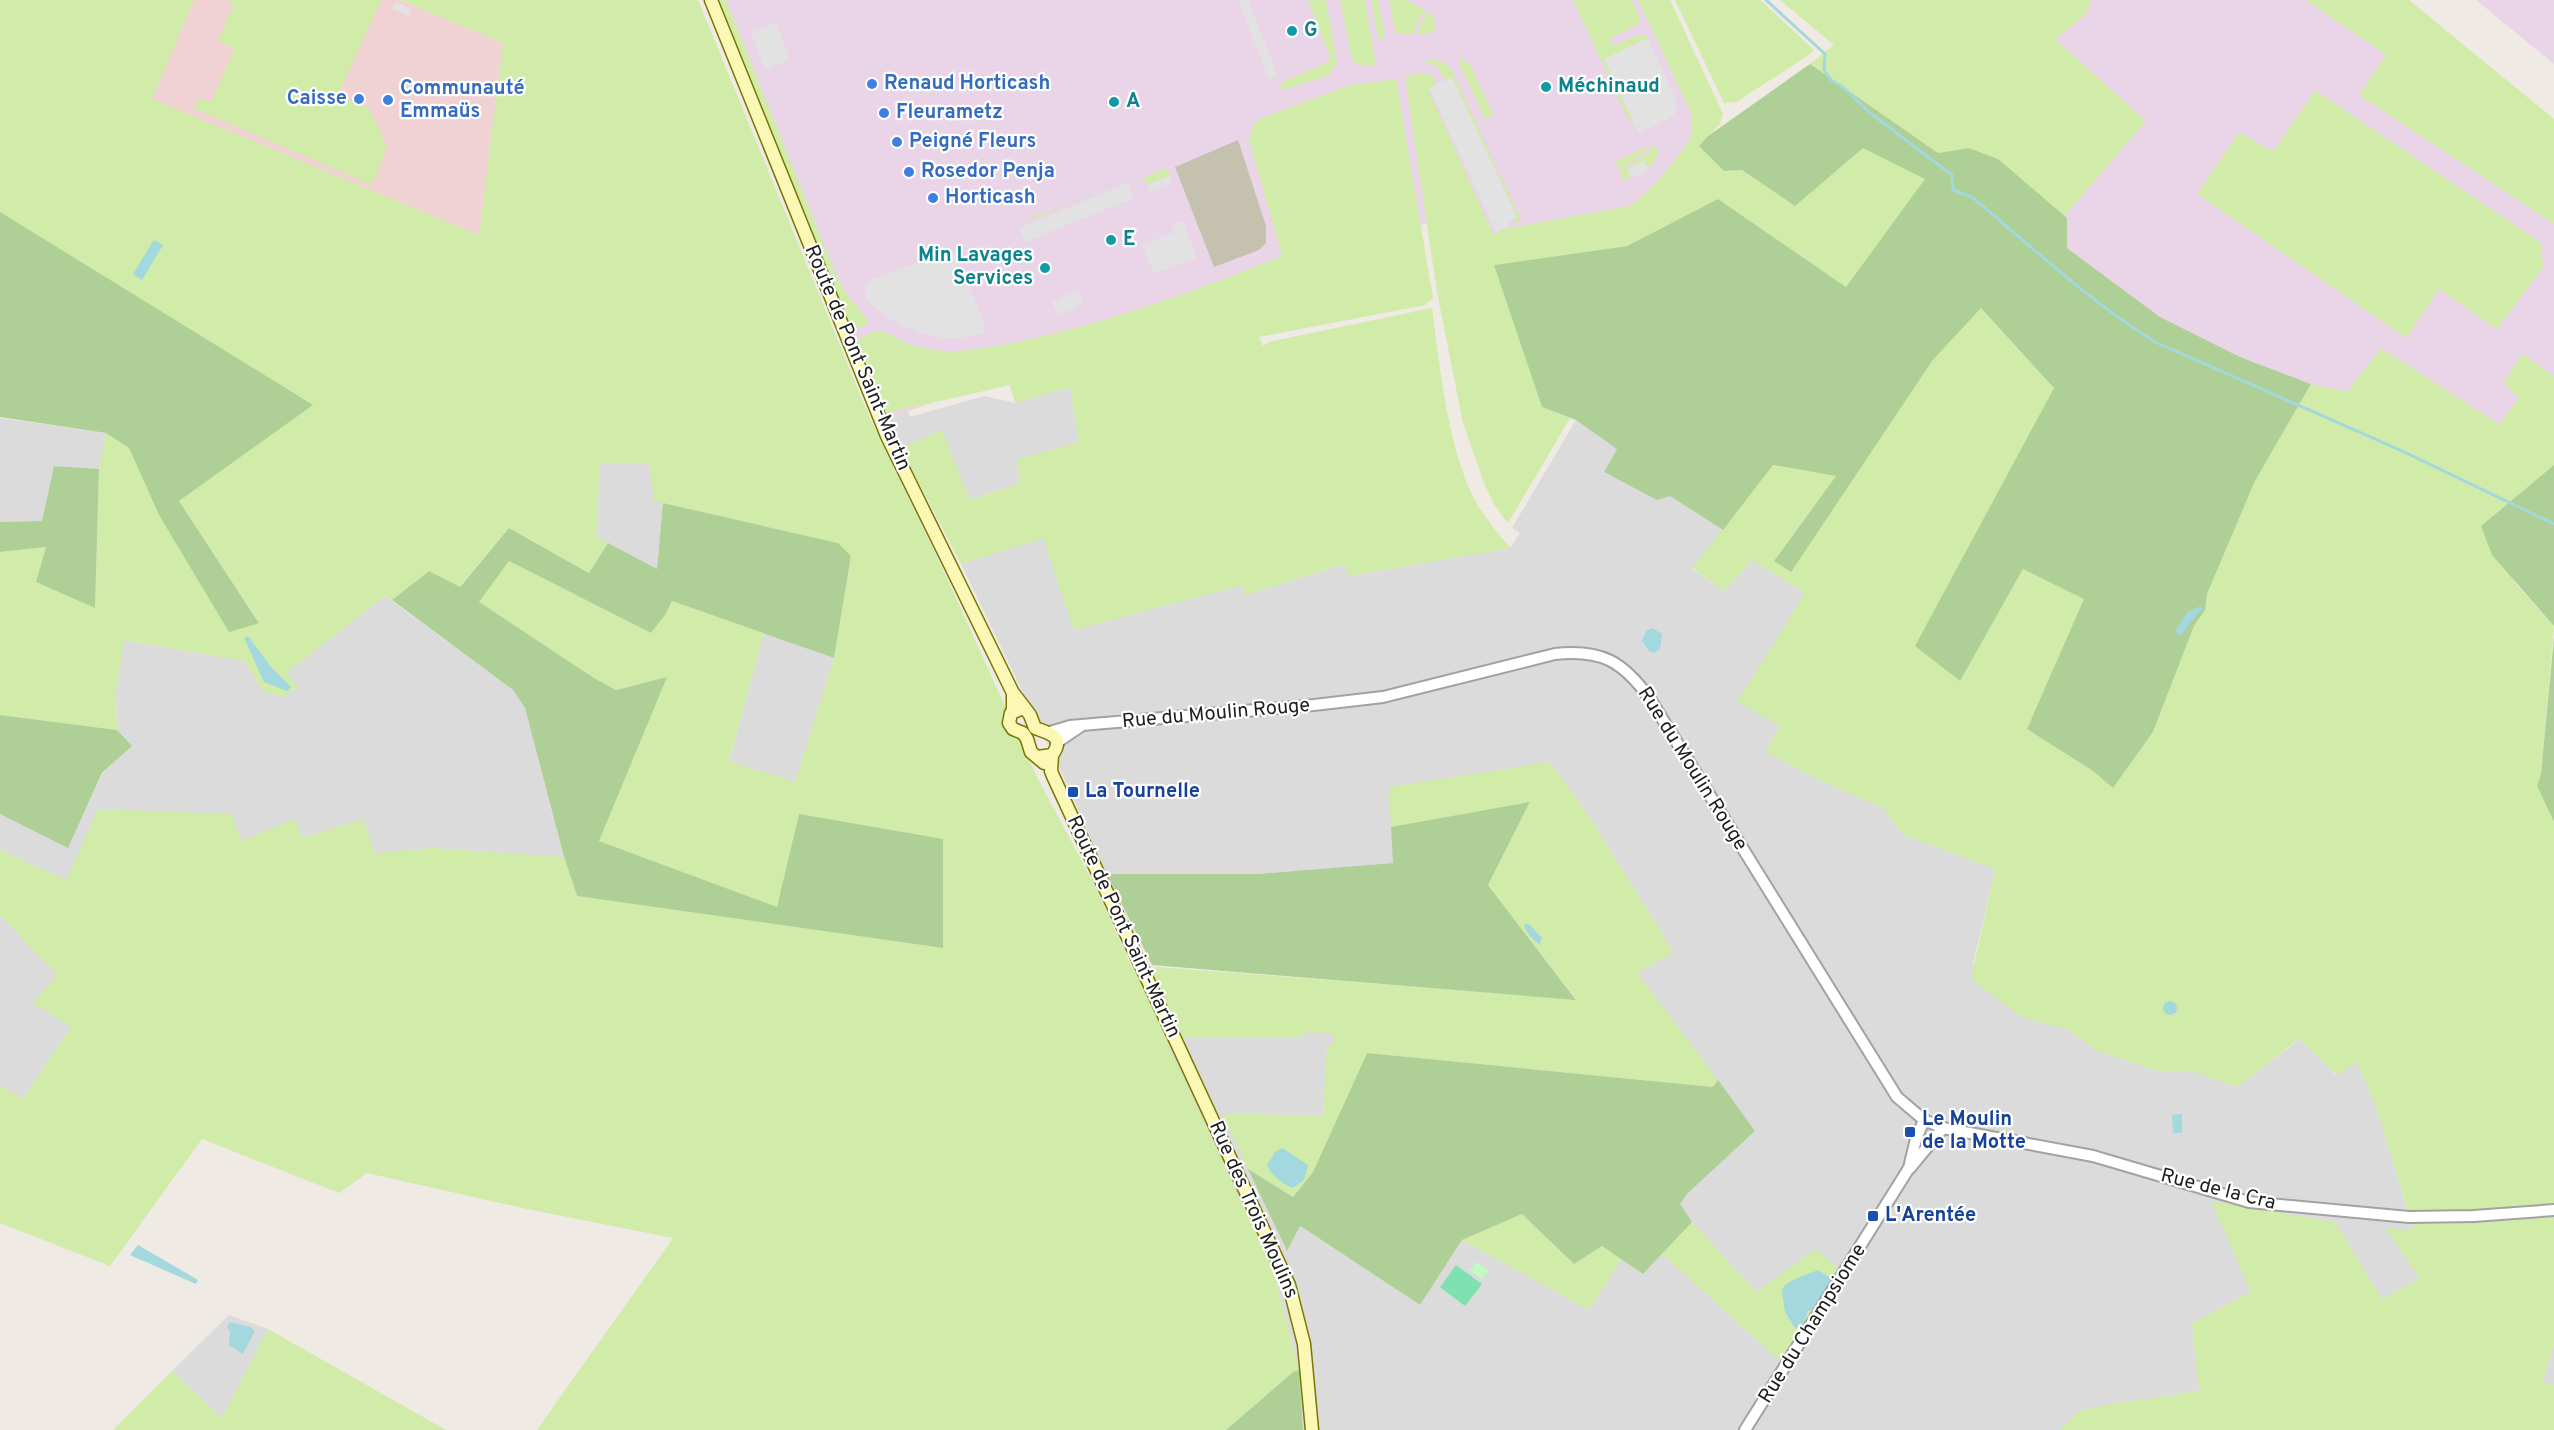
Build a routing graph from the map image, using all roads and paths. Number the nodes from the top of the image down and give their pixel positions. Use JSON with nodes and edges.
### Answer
{"nodes":[{"id":1,"x":711,"y":0,"type":"edge"},
{"id":2,"x":1019,"y":710,"type":"junction"},
{"id":3,"x":1052,"y":743,"type":"junction"},
{"id":4,"x":1038,"y":757,"type":"junction"},
{"id":5,"x":1051,"y":771,"type":"junction"},
{"id":6,"x":1187,"y":1066,"type":"joint"},
{"id":7,"x":1924,"y":1120,"type":"junction"},
{"id":8,"x":1943,"y":1128,"type":"junction"},
{"id":9,"x":1910,"y":1168,"type":"junction"},
{"id":10,"x":2554,"y":1210,"type":"edge"},
{"id":11,"x":1312,"y":1430,"type":"edge"},
{"id":12,"x":1745,"y":1430,"type":"edge"}],
"edges":[{"from":1,"to":2,"type":"main road","name":"Route de Pont Saint-Martin"},
{"from":2,"to":3,"type":"main road"},
{"from":2,"to":4,"type":"main road","name":"Route de Pont Saint-Martin"},
{"from":3,"to":4,"type":"main road"},
{"from":3,"to":5,"type":"main road","name":"Route de Pont Saint-Martin"},
{"from":3,"to":7,"type":"street","name":"Rue du Moulin Rouge"},
{"from":4,"to":5,"type":"main road"},
{"from":5,"to":6,"type":"main road","name":"Route de Pont Saint-Martin"},
{"from":6,"to":11,"type":"main road","name":"Rue des Trois Moulins"},
{"from":7,"to":8,"type":"street","name":"Rue de la Cra"},
{"from":7,"to":9,"type":"street","name":"Rue du Champsiome"},
{"from":8,"to":9,"type":"street"},
{"from":8,"to":10,"type":"street","name":"Rue de la Cra"},
{"from":9,"to":12,"type":"street","name":"Rue du Champsiome"}]}
